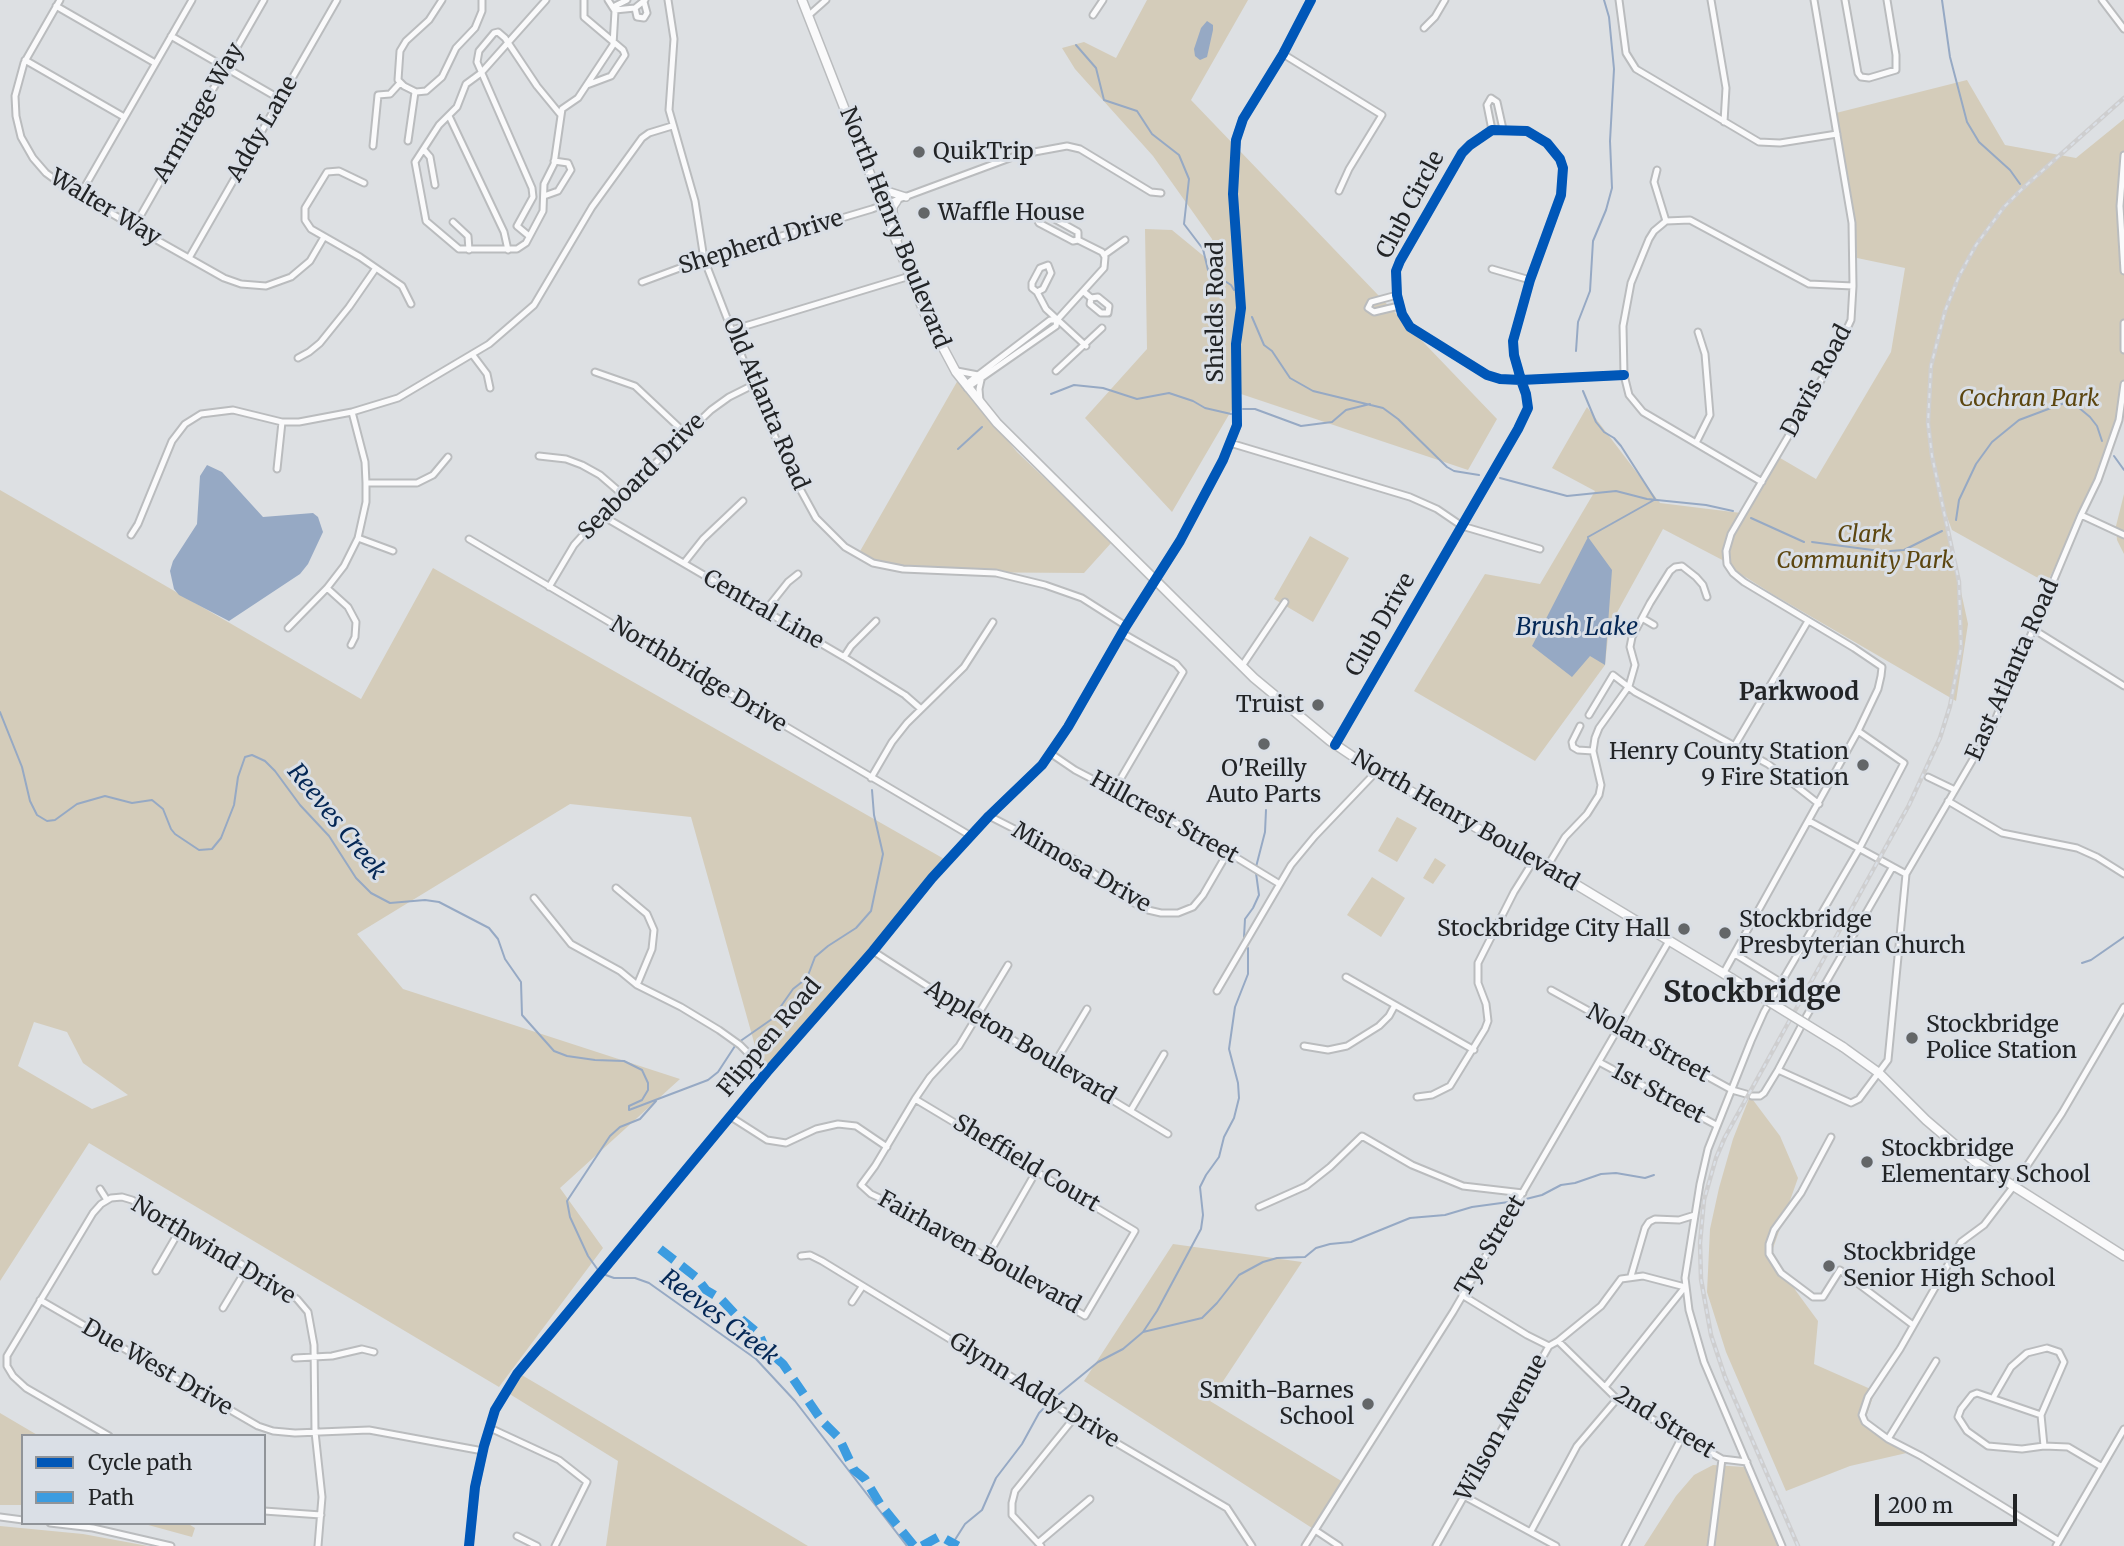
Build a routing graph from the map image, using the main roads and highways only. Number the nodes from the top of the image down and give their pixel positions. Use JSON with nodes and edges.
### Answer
{"nodes":[{"id":1,"x":802,"y":0,"type":"edge"},
{"id":2,"x":870,"y":176,"type":"junction"},
{"id":3,"x":906,"y":197,"type":"road end"},
{"id":4,"x":897,"y":201,"type":"road end"},
{"id":5,"x":904,"y":259,"type":"junction"},
{"id":6,"x":2124,"y":1256,"type":"edge"}],
"edges":[{"from":1,"to":2,"type":"highway","name":"North Henry Boulevard"},
{"from":2,"to":3,"type":"main road"},
{"from":2,"to":5,"type":"highway","name":"North Henry Boulevard"},
{"from":4,"to":5,"type":"main road"},
{"from":5,"to":6,"type":"highway","name":"North Henry Boulevard","bridge":true}]}
